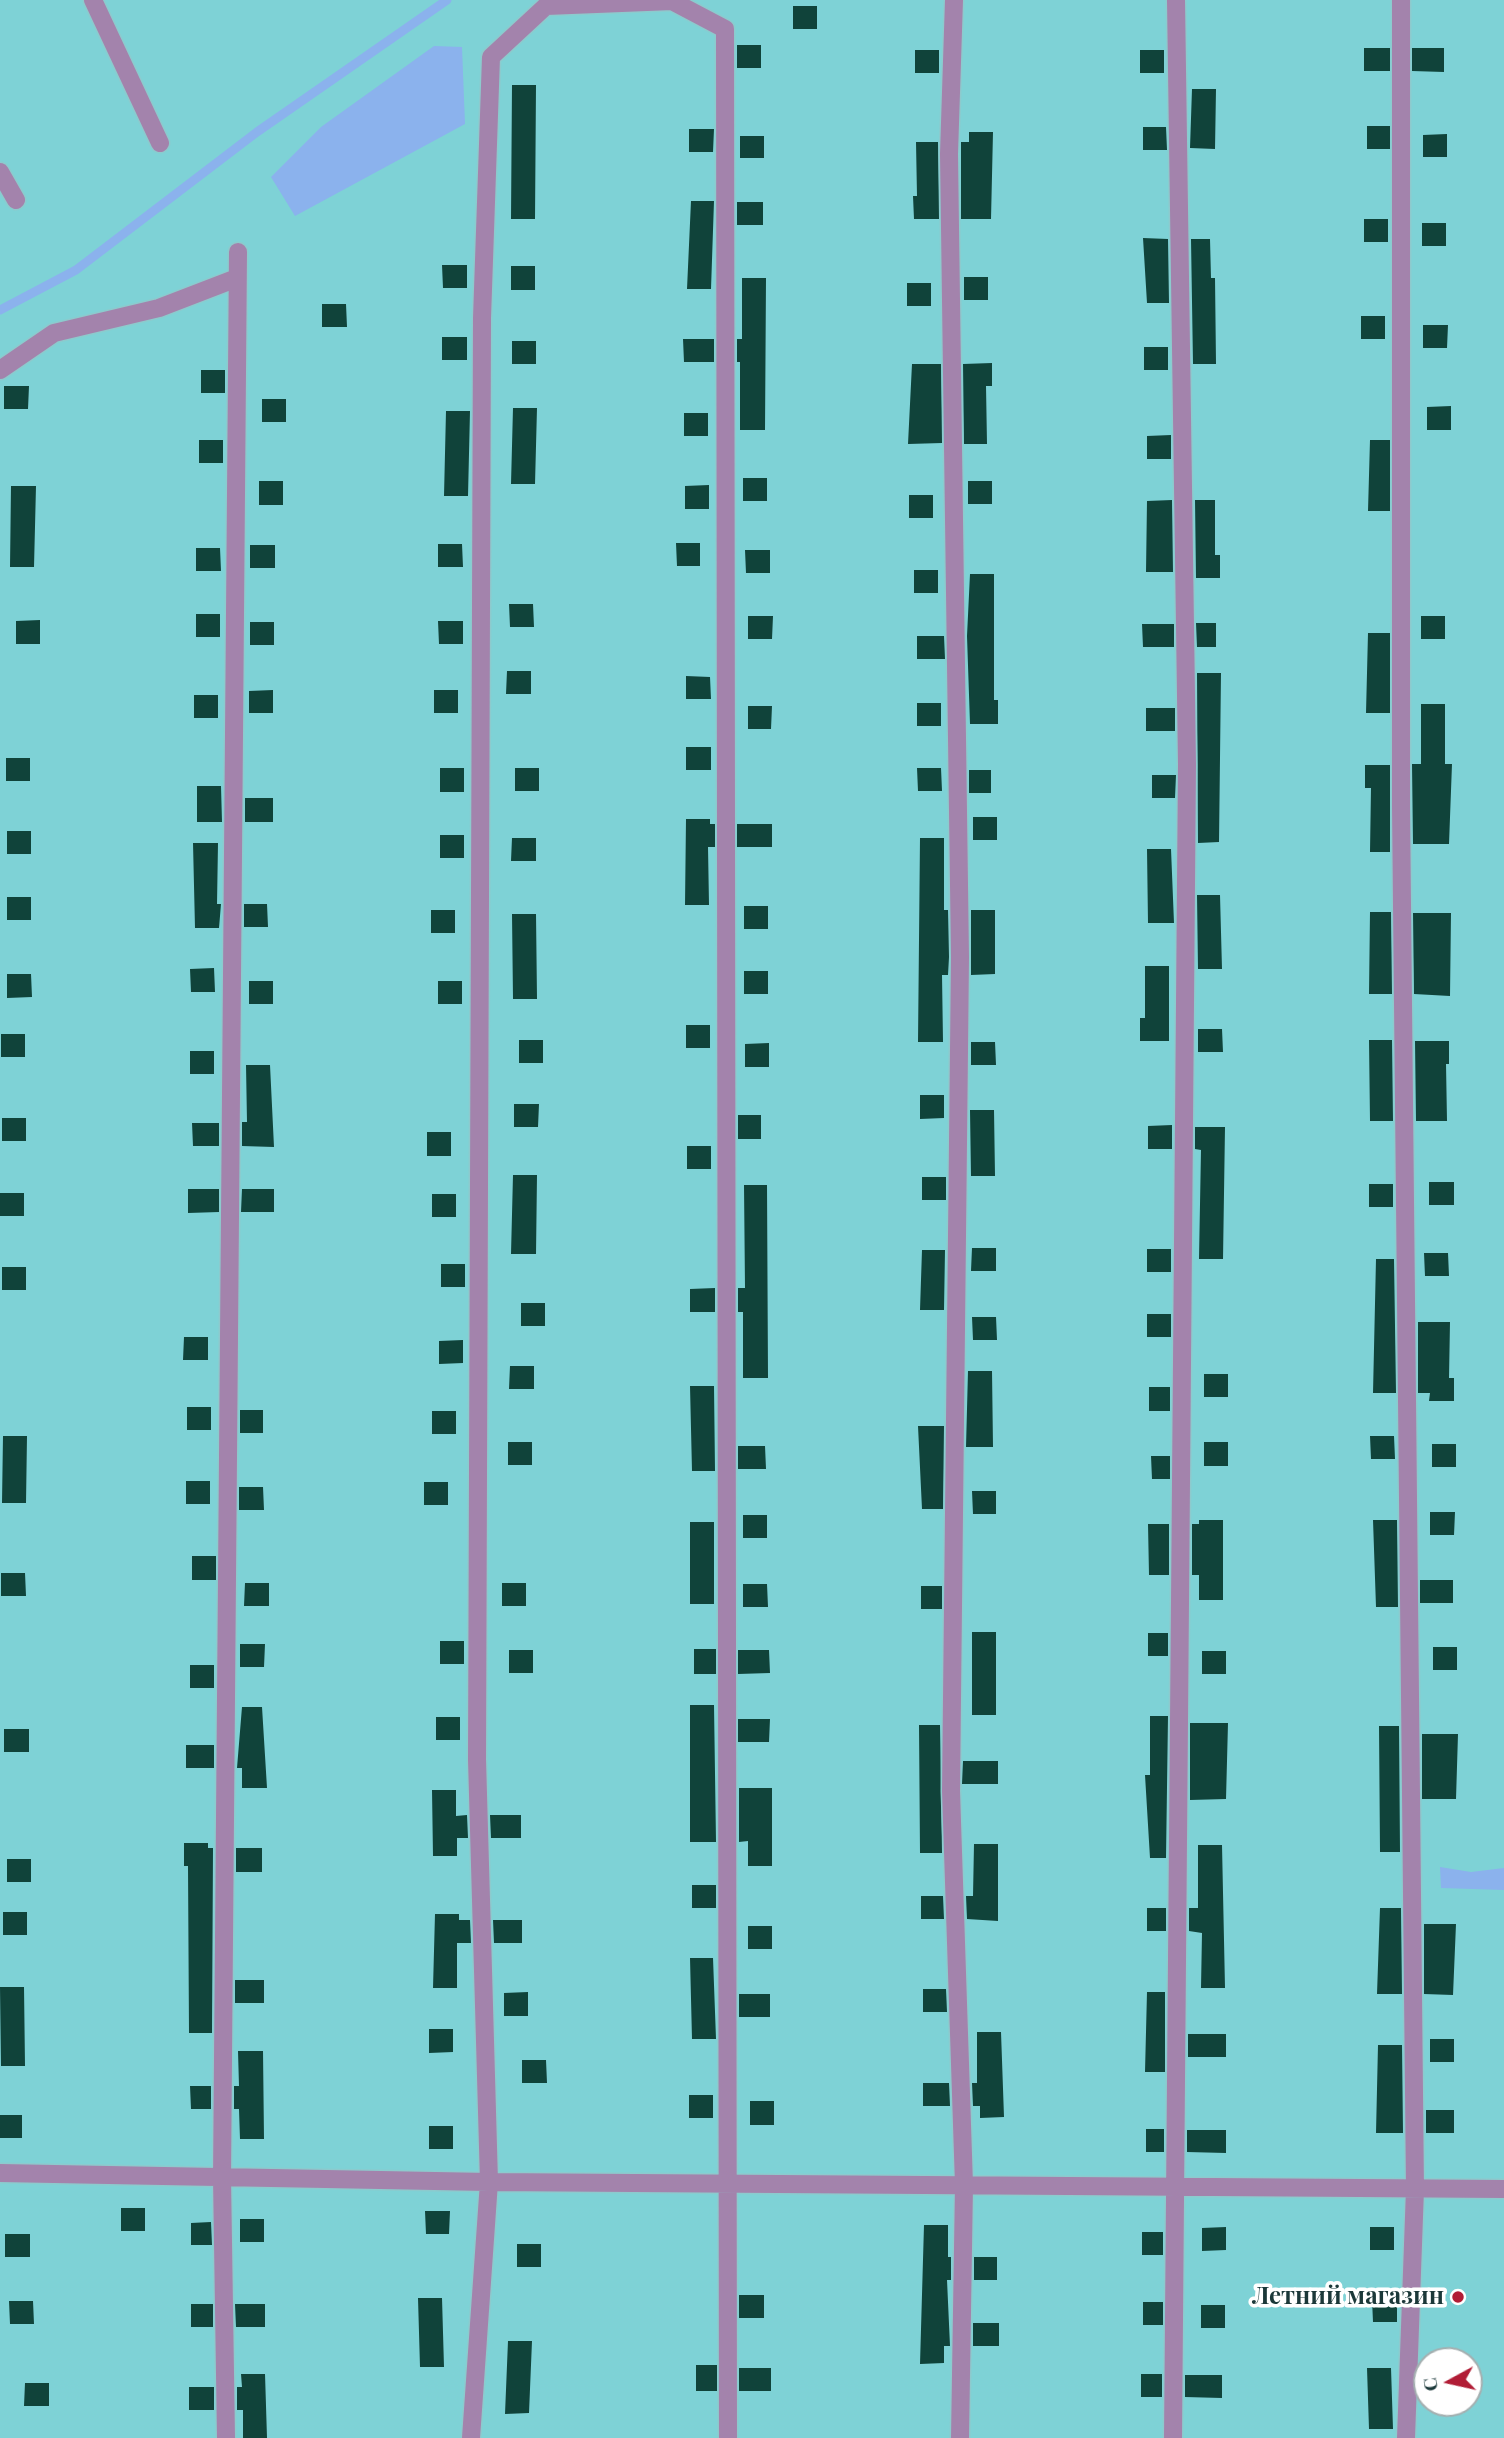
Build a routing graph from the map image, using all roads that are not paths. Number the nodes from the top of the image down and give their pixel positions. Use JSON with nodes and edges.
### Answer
{"nodes":[{"id":1,"x":93,"y":0,"type":"edge"},
{"id":2,"x":954,"y":0,"type":"edge"},
{"id":3,"x":1176,"y":0,"type":"edge"},
{"id":4,"x":1401,"y":0,"type":"edge"},
{"id":5,"x":160,"y":143,"type":"dead end"},
{"id":6,"x":0,"y":172,"type":"edge"},
{"id":7,"x":16,"y":200,"type":"dead end"},
{"id":8,"x":238,"y":252,"type":"dead end"},
{"id":9,"x":237,"y":278,"type":"junction"},
{"id":10,"x":0,"y":370,"type":"edge"},
{"id":11,"x":0,"y":2173,"type":"edge"},
{"id":12,"x":222,"y":2177,"type":"junction"},
{"id":13,"x":489,"y":2182,"type":"junction"},
{"id":14,"x":729,"y":2184,"type":"junction"},
{"id":15,"x":964,"y":2185,"type":"junction"},
{"id":16,"x":1177,"y":2187,"type":"junction"},
{"id":17,"x":1415,"y":2189,"type":"junction"},
{"id":18,"x":1504,"y":2189,"type":"edge"},
{"id":19,"x":226,"y":2438,"type":"edge"},
{"id":20,"x":471,"y":2438,"type":"edge"},
{"id":21,"x":728,"y":2438,"type":"edge"},
{"id":22,"x":960,"y":2438,"type":"edge"},
{"id":23,"x":1173,"y":2438,"type":"edge"},
{"id":24,"x":1406,"y":2438,"type":"edge"}],
"edges":[{"from":1,"to":5,"type":"street"},
{"from":2,"to":15,"type":"street"},
{"from":3,"to":16,"type":"street"},
{"from":4,"to":17,"type":"street"},
{"from":6,"to":7,"type":"street"},
{"from":8,"to":9,"type":"street"},
{"from":9,"to":10,"type":"street"},
{"from":9,"to":12,"type":"street"},
{"from":11,"to":12,"type":"street"},
{"from":12,"to":13,"type":"street"},
{"from":12,"to":19,"type":"street"},
{"from":13,"to":14,"type":"street"},
{"from":13,"to":14,"type":"street"},
{"from":13,"to":20,"type":"street"},
{"from":14,"to":15,"type":"street"},
{"from":14,"to":21,"type":"street"},
{"from":15,"to":16,"type":"street"},
{"from":15,"to":22,"type":"street"},
{"from":16,"to":17,"type":"street"},
{"from":16,"to":23,"type":"street"},
{"from":17,"to":18,"type":"street"},
{"from":17,"to":24,"type":"street"}]}
